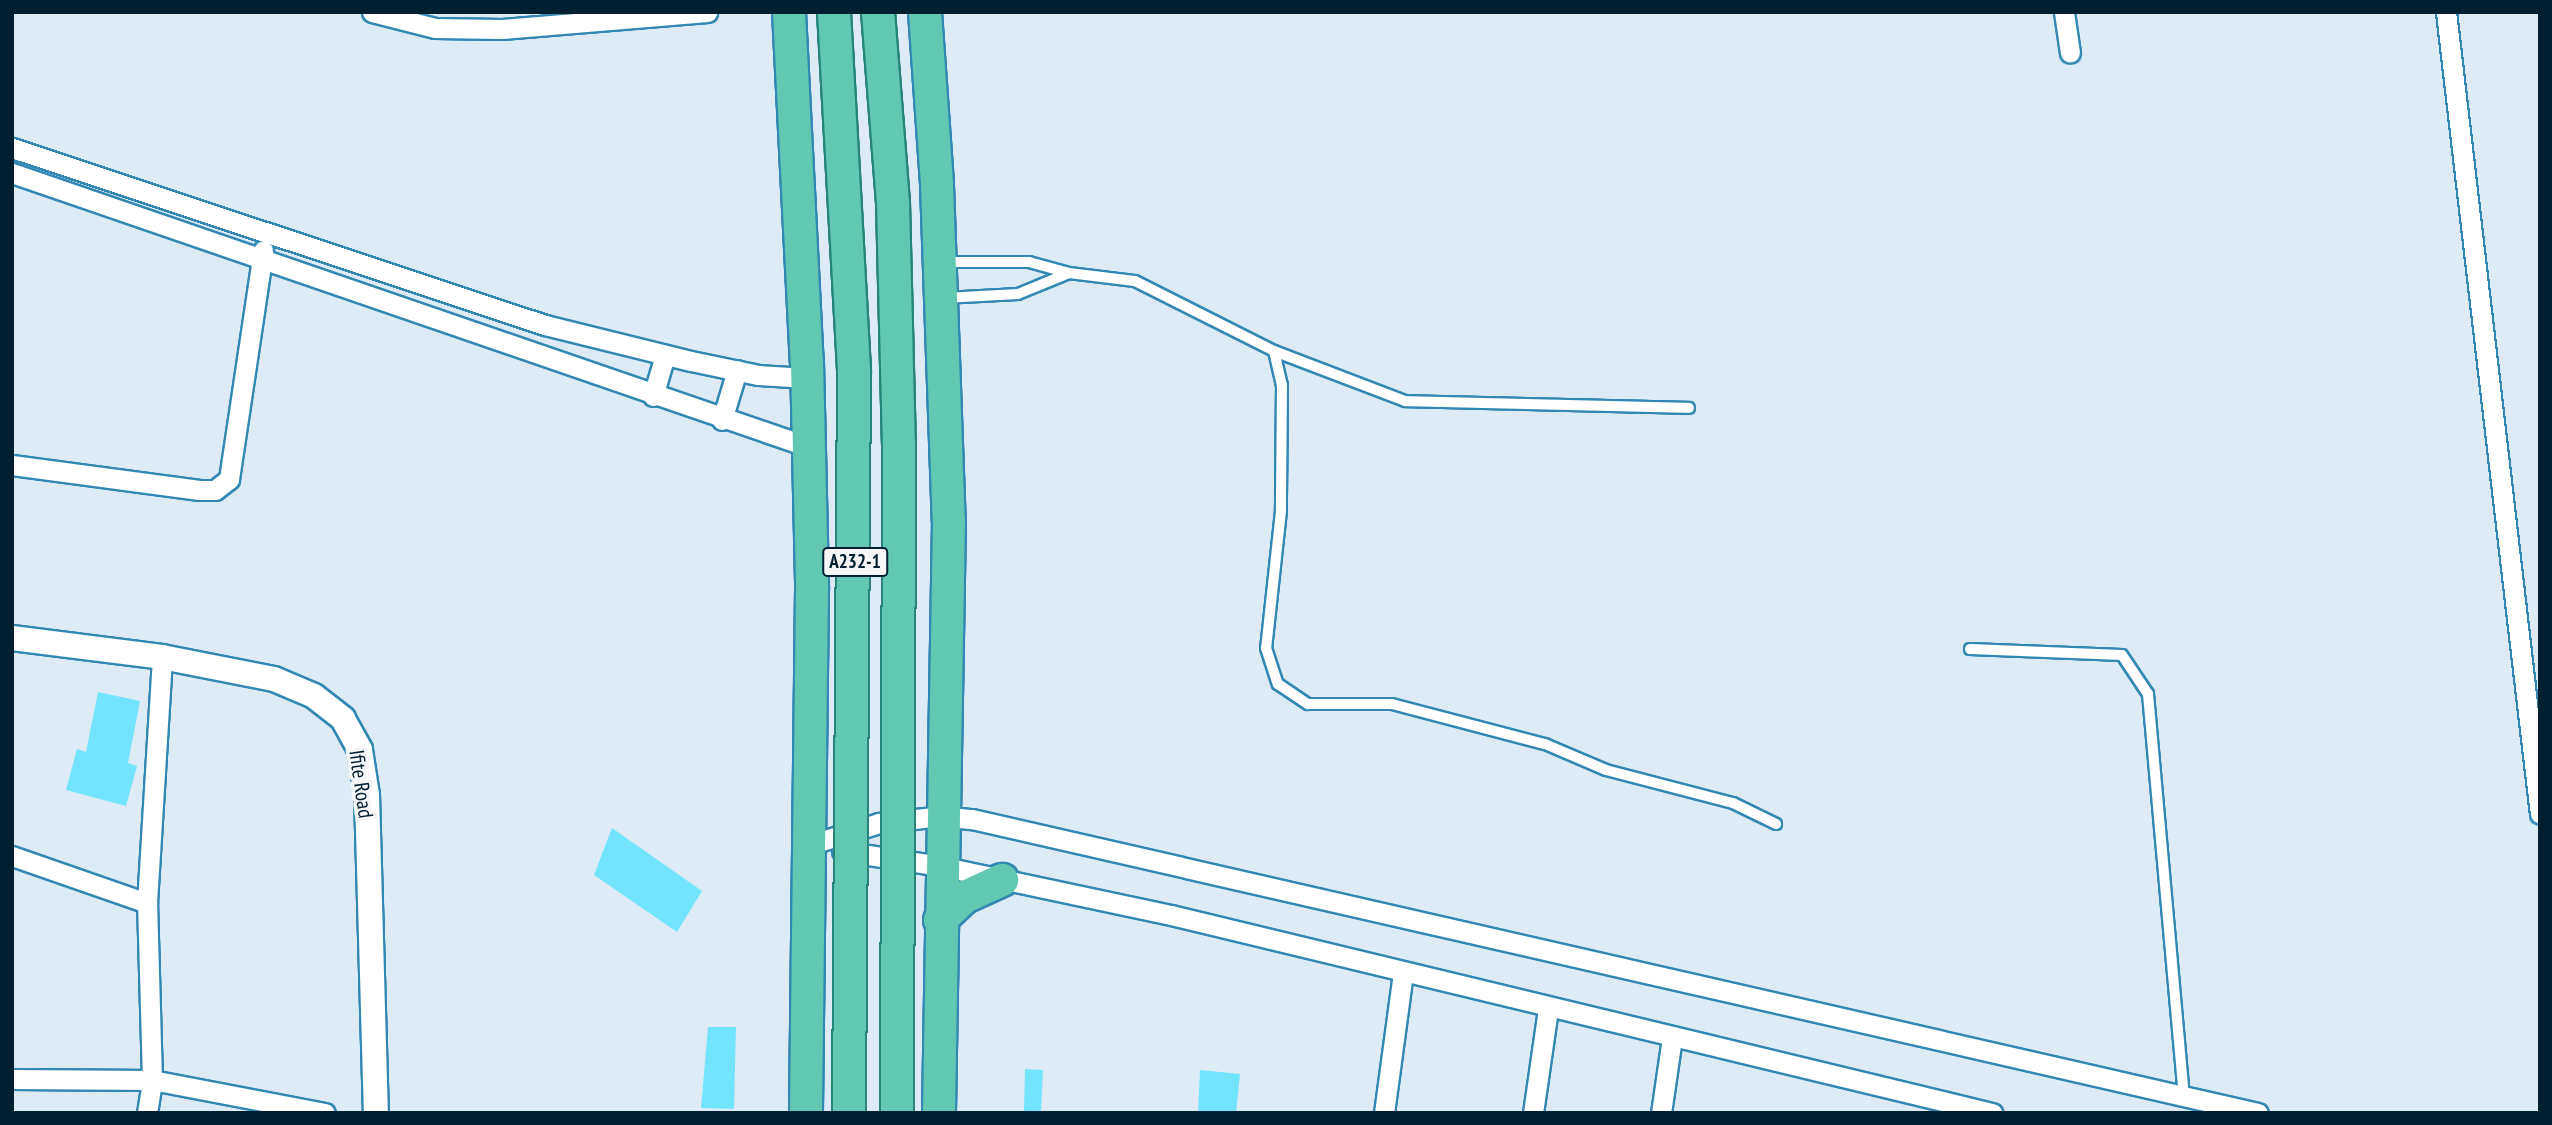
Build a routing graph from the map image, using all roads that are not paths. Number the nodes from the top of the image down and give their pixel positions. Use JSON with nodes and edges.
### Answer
{"nodes":[{"id":1,"x":372,"y":12,"type":"edge"},
{"id":2,"x":707,"y":12,"type":"edge"},
{"id":3,"x":789,"y":12,"type":"edge"},
{"id":4,"x":834,"y":12,"type":"edge"},
{"id":5,"x":878,"y":12,"type":"edge"},
{"id":6,"x":925,"y":12,"type":"edge"},
{"id":7,"x":2064,"y":12,"type":"edge"},
{"id":8,"x":2446,"y":12,"type":"edge"},
{"id":9,"x":2070,"y":53,"type":"dead end"},
{"id":10,"x":12,"y":148,"type":"edge"},
{"id":11,"x":12,"y":173,"type":"edge"},
{"id":12,"x":266,"y":236,"type":"junction"},
{"id":13,"x":261,"y":260,"type":"junction"},
{"id":14,"x":941,"y":262,"type":"junction"},
{"id":15,"x":1069,"y":274,"type":"junction"},
{"id":16,"x":942,"y":299,"type":"junction"},
{"id":17,"x":1274,"y":351,"type":"junction"},
{"id":18,"x":665,"y":355,"type":"junction"},
{"id":19,"x":737,"y":370,"type":"junction"},
{"id":20,"x":807,"y":378,"type":"junction"},
{"id":21,"x":653,"y":396,"type":"junction"},
{"id":22,"x":1689,"y":408,"type":"dead end"},
{"id":23,"x":722,"y":420,"type":"junction"},
{"id":24,"x":808,"y":447,"type":"junction"},
{"id":25,"x":12,"y":465,"type":"edge"},
{"id":26,"x":12,"y":638,"type":"edge"},
{"id":27,"x":1970,"y":649,"type":"dead end"},
{"id":28,"x":162,"y":657,"type":"junction"},
{"id":29,"x":2531,"y":657,"type":"edge"},
{"id":30,"x":2540,"y":814,"type":"edge"},
{"id":31,"x":941,"y":817,"type":"junction"},
{"id":32,"x":1776,"y":824,"type":"dead end"},
{"id":33,"x":806,"y":846,"type":"junction"},
{"id":34,"x":12,"y":856,"type":"edge"},
{"id":35,"x":940,"y":866,"type":"junction"},
{"id":36,"x":1002,"y":880,"type":"junction"},
{"id":37,"x":147,"y":903,"type":"junction"},
{"id":38,"x":940,"y":920,"type":"junction"},
{"id":39,"x":1403,"y":973,"type":"junction"},
{"id":40,"x":1548,"y":1009,"type":"junction"},
{"id":41,"x":1672,"y":1038,"type":"junction"},
{"id":42,"x":12,"y":1079,"type":"edge"},
{"id":43,"x":152,"y":1080,"type":"junction"},
{"id":44,"x":2184,"y":1096,"type":"junction"},
{"id":45,"x":147,"y":1113,"type":"edge"},
{"id":46,"x":325,"y":1113,"type":"edge"},
{"id":47,"x":376,"y":1113,"type":"edge"},
{"id":48,"x":806,"y":1113,"type":"edge"},
{"id":49,"x":849,"y":1113,"type":"edge"},
{"id":50,"x":897,"y":1113,"type":"edge"},
{"id":51,"x":939,"y":1113,"type":"edge"},
{"id":52,"x":1384,"y":1113,"type":"edge"},
{"id":53,"x":1533,"y":1113,"type":"edge"},
{"id":54,"x":1661,"y":1113,"type":"edge"},
{"id":55,"x":1992,"y":1113,"type":"edge"},
{"id":56,"x":2258,"y":1113,"type":"edge"}],
"edges":[{"from":1,"to":2,"type":"street"},
{"from":3,"to":20,"type":"highway"},
{"from":4,"to":49,"type":"highway","number":"A232-1","bridge":true},
{"from":5,"to":50,"type":"highway","number":"A232-1","bridge":true},
{"from":6,"to":14,"type":"highway"},
{"from":7,"to":9,"type":"street"},
{"from":8,"to":29,"type":"street"},
{"from":10,"to":12,"type":"street"},
{"from":11,"to":13,"type":"street"},
{"from":12,"to":13,"type":"street"},
{"from":12,"to":18,"type":"street"},
{"from":13,"to":21,"type":"street"},
{"from":13,"to":25,"type":"street"},
{"from":14,"to":15,"type":"lane"},
{"from":14,"to":16,"type":"highway"},
{"from":15,"to":16,"type":"lane"},
{"from":15,"to":17,"type":"lane"},
{"from":16,"to":31,"type":"highway"},
{"from":17,"to":22,"type":"lane"},
{"from":17,"to":32,"type":"lane"},
{"from":18,"to":19,"type":"street"},
{"from":18,"to":21,"type":"street"},
{"from":19,"to":20,"type":"street"},
{"from":19,"to":23,"type":"street"},
{"from":20,"to":24,"type":"highway"},
{"from":21,"to":23,"type":"street"},
{"from":23,"to":24,"type":"street"},
{"from":24,"to":33,"type":"highway"},
{"from":26,"to":28,"type":"street","name":"Ifite Road"},
{"from":27,"to":44,"type":"lane"},
{"from":28,"to":37,"type":"street"},
{"from":28,"to":47,"type":"street","name":"Ifite Road"},
{"from":29,"to":30,"type":"street"},
{"from":31,"to":33,"type":"street"},
{"from":31,"to":35,"type":"highway"},
{"from":31,"to":44,"type":"street"},
{"from":33,"to":35,"type":"street"},
{"from":33,"to":48,"type":"highway"},
{"from":34,"to":37,"type":"street"},
{"from":35,"to":36,"type":"street"},
{"from":35,"to":38,"type":"highway"},
{"from":36,"to":38,"type":"highway"},
{"from":36,"to":39,"type":"street"},
{"from":37,"to":43,"type":"street"},
{"from":38,"to":51,"type":"highway"},
{"from":39,"to":40,"type":"street"},
{"from":39,"to":52,"type":"street"},
{"from":40,"to":41,"type":"street"},
{"from":40,"to":53,"type":"street"},
{"from":41,"to":54,"type":"street"},
{"from":41,"to":55,"type":"street"},
{"from":42,"to":43,"type":"street"},
{"from":43,"to":45,"type":"street"},
{"from":43,"to":46,"type":"street"},
{"from":44,"to":56,"type":"street"}]}
